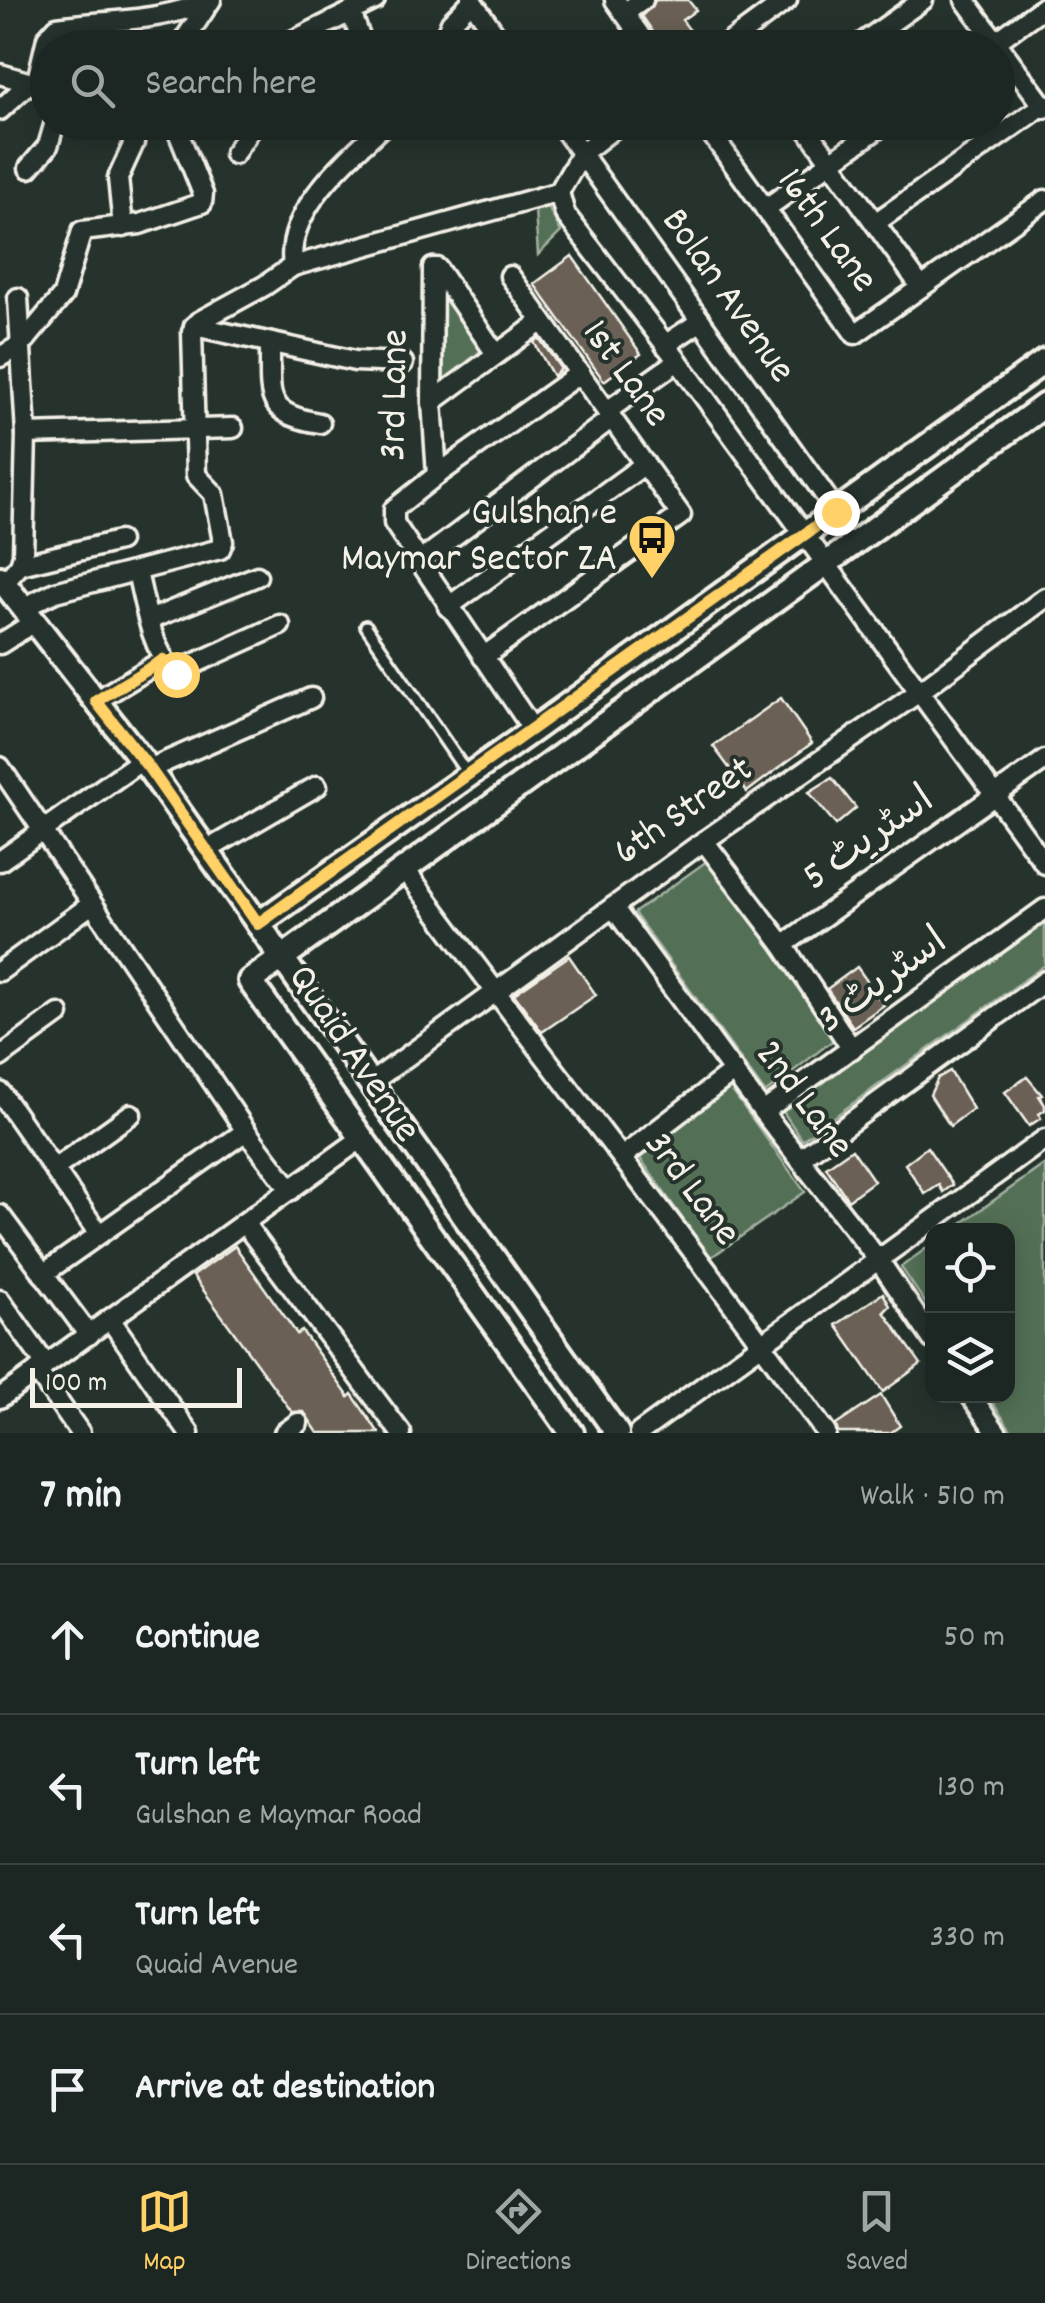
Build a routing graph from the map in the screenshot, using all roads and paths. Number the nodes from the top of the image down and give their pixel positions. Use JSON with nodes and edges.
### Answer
{"nodes":[{"id":1,"x":210,"y":0,"type":"edge"},
{"id":2,"x":375,"y":0,"type":"edge"},
{"id":3,"x":643,"y":0,"type":"edge"},
{"id":4,"x":787,"y":0,"type":"edge"},
{"id":5,"x":923,"y":0,"type":"edge"},
{"id":6,"x":965,"y":0,"type":"edge"},
{"id":7,"x":472,"y":1,"type":"edge"},
{"id":8,"x":1045,"y":6,"type":"edge"},
{"id":9,"x":620,"y":7,"type":"edge"},
{"id":10,"x":351,"y":12,"type":"junction"},
{"id":11,"x":54,"y":30,"type":"edge"},
{"id":12,"x":190,"y":30,"type":"edge"},
{"id":13,"x":314,"y":30,"type":"edge"},
{"id":14,"x":358,"y":30,"type":"edge"},
{"id":15,"x":448,"y":30,"type":"edge"},
{"id":16,"x":492,"y":30,"type":"edge"},
{"id":17,"x":636,"y":30,"type":"edge"},
{"id":18,"x":756,"y":30,"type":"edge"},
{"id":19,"x":880,"y":30,"type":"edge"},
{"id":20,"x":983,"y":30,"type":"edge"},
{"id":21,"x":1012,"y":30,"type":"edge"},
{"id":22,"x":1015,"y":72,"type":"edge"},
{"id":23,"x":0,"y":74,"type":"edge"},
{"id":24,"x":30,"y":83,"type":"edge"},
{"id":25,"x":30,"y":90,"type":"edge"},
{"id":26,"x":1044,"y":106,"type":"edge"},
{"id":27,"x":0,"y":110,"type":"edge"},
{"id":28,"x":1015,"y":126,"type":"edge"},
{"id":29,"x":50,"y":140,"type":"edge"},
{"id":30,"x":134,"y":140,"type":"edge"},
{"id":31,"x":181,"y":140,"type":"edge"},
{"id":32,"x":243,"y":140,"type":"edge"},
{"id":33,"x":367,"y":140,"type":"edge"},
{"id":34,"x":572,"y":140,"type":"edge"},
{"id":35,"x":600,"y":140,"type":"edge"},
{"id":36,"x":716,"y":140,"type":"edge"},
{"id":37,"x":814,"y":140,"type":"edge"},
{"id":38,"x":863,"y":140,"type":"edge"},
{"id":39,"x":995,"y":140,"type":"edge"},
{"id":40,"x":234,"y":154,"type":"dead end"},
{"id":41,"x":582,"y":154,"type":"junction"},
{"id":42,"x":830,"y":164,"type":"junction"},
{"id":43,"x":29,"y":168,"type":"dead end"},
{"id":44,"x":559,"y":192,"type":"junction"},
{"id":45,"x":1045,"y":200,"type":"edge"},
{"id":46,"x":766,"y":210,"type":"junction"},
{"id":47,"x":875,"y":224,"type":"junction"},
{"id":48,"x":123,"y":228,"type":"junction"},
{"id":49,"x":293,"y":266,"type":"junction"},
{"id":50,"x":510,"y":276,"type":"dead end"},
{"id":51,"x":921,"y":288,"type":"junction"},
{"id":52,"x":18,"y":298,"type":"dead end"},
{"id":53,"x":542,"y":320,"type":"junction"},
{"id":54,"x":701,"y":321,"type":"junction"},
{"id":55,"x":194,"y":326,"type":"junction"},
{"id":56,"x":270,"y":343,"type":"junction"},
{"id":57,"x":22,"y":344,"type":"junction"},
{"id":58,"x":665,"y":344,"type":"junction"},
{"id":59,"x":496,"y":354,"type":"junction"},
{"id":60,"x":0,"y":357,"type":"edge"},
{"id":61,"x":1045,"y":360,"type":"edge"},
{"id":62,"x":403,"y":362,"type":"dead end"},
{"id":63,"x":678,"y":362,"type":"junction"},
{"id":64,"x":580,"y":373,"type":"junction"},
{"id":65,"x":432,"y":402,"type":"junction"},
{"id":66,"x":1045,"y":405,"type":"edge"},
{"id":67,"x":609,"y":415,"type":"junction"},
{"id":68,"x":320,"y":423,"type":"dead end"},
{"id":69,"x":233,"y":428,"type":"dead end"},
{"id":70,"x":195,"y":429,"type":"junction"},
{"id":71,"x":26,"y":434,"type":"junction"},
{"id":72,"x":645,"y":464,"type":"junction"},
{"id":73,"x":437,"y":475,"type":"junction"},
{"id":74,"x":836,"y":512,"type":"junction"},
{"id":75,"x":804,"y":533,"type":"junction"},
{"id":76,"x":118,"y":542,"type":"dead end"},
{"id":77,"x":418,"y":562,"type":"junction"},
{"id":78,"x":824,"y":562,"type":"junction"},
{"id":79,"x":137,"y":572,"type":"junction"},
{"id":80,"x":8,"y":575,"type":"edge"},
{"id":81,"x":257,"y":576,"type":"dead end"},
{"id":82,"x":1045,"y":598,"type":"edge"},
{"id":83,"x":448,"y":607,"type":"junction"},
{"id":84,"x":31,"y":614,"type":"junction"},
{"id":85,"x":148,"y":620,"type":"junction"},
{"id":86,"x":280,"y":625,"type":"dead end"},
{"id":87,"x":366,"y":626,"type":"dead end"},
{"id":88,"x":0,"y":644,"type":"edge"},
{"id":89,"x":483,"y":657,"type":"junction"},
{"id":90,"x":163,"y":660,"type":"junction"},
{"id":91,"x":918,"y":692,"type":"junction"},
{"id":92,"x":311,"y":698,"type":"dead end"},
{"id":93,"x":96,"y":701,"type":"junction"},
{"id":94,"x":533,"y":730,"type":"junction"},
{"id":95,"x":1045,"y":760,"type":"edge"},
{"id":96,"x":146,"y":764,"type":"junction"},
{"id":97,"x":0,"y":767,"type":"edge"},
{"id":98,"x":469,"y":776,"type":"junction"},
{"id":99,"x":317,"y":786,"type":"dead end"},
{"id":100,"x":997,"y":796,"type":"junction"},
{"id":101,"x":42,"y":831,"type":"junction"},
{"id":102,"x":704,"y":841,"type":"junction"},
{"id":103,"x":207,"y":850,"type":"junction"},
{"id":104,"x":0,"y":861,"type":"edge"},
{"id":105,"x":1045,"y":864,"type":"edge"},
{"id":106,"x":404,"y":868,"type":"junction"},
{"id":107,"x":92,"y":904,"type":"junction"},
{"id":108,"x":613,"y":907,"type":"junction"},
{"id":109,"x":1045,"y":910,"type":"edge"},
{"id":110,"x":258,"y":924,"type":"junction"},
{"id":111,"x":783,"y":945,"type":"junction"},
{"id":112,"x":280,"y":960,"type":"junction"},
{"id":113,"x":0,"y":971,"type":"edge"},
{"id":114,"x":1045,"y":981,"type":"edge"},
{"id":115,"x":495,"y":993,"type":"junction"},
{"id":116,"x":59,"y":1014,"type":"dead end"},
{"id":117,"x":852,"y":1049,"type":"junction"},
{"id":118,"x":0,"y":1058,"type":"edge"},
{"id":119,"x":734,"y":1071,"type":"junction"},
{"id":120,"x":369,"y":1084,"type":"junction"},
{"id":121,"x":0,"y":1092,"type":"edge"},
{"id":122,"x":763,"y":1112,"type":"junction"},
{"id":123,"x":131,"y":1114,"type":"dead end"},
{"id":124,"x":246,"y":1131,"type":"junction"},
{"id":125,"x":362,"y":1138,"type":"junction"},
{"id":126,"x":1045,"y":1140,"type":"edge"},
{"id":127,"x":622,"y":1157,"type":"junction"},
{"id":128,"x":801,"y":1158,"type":"junction"},
{"id":129,"x":54,"y":1169,"type":"junction"},
{"id":130,"x":290,"y":1190,"type":"junction"},
{"id":131,"x":0,"y":1215,"type":"edge"},
{"id":132,"x":244,"y":1223,"type":"junction"},
{"id":133,"x":100,"y":1234,"type":"junction"},
{"id":134,"x":880,"y":1262,"type":"junction"},
{"id":135,"x":43,"y":1274,"type":"junction"},
{"id":136,"x":0,"y":1300,"type":"edge"},
{"id":137,"x":110,"y":1319,"type":"junction"},
{"id":138,"x":7,"y":1324,"type":"edge"},
{"id":139,"x":925,"y":1329,"type":"edge"},
{"id":140,"x":89,"y":1334,"type":"junction"},
{"id":141,"x":763,"y":1344,"type":"junction"},
{"id":142,"x":42,"y":1368,"type":"junction"},
{"id":143,"x":0,"y":1398,"type":"edge"},
{"id":144,"x":977,"y":1403,"type":"edge"},
{"id":145,"x":80,"y":1433,"type":"edge"},
{"id":146,"x":188,"y":1433,"type":"edge"},
{"id":147,"x":401,"y":1433,"type":"edge"},
{"id":148,"x":572,"y":1433,"type":"edge"},
{"id":149,"x":616,"y":1433,"type":"edge"},
{"id":150,"x":639,"y":1433,"type":"edge"},
{"id":151,"x":826,"y":1433,"type":"edge"},
{"id":152,"x":997,"y":1433,"type":"edge"}],
"edges":[{"from":1,"to":11,"type":"street"},
{"from":1,"to":12,"type":"street"},
{"from":2,"to":10,"type":"street"},
{"from":3,"to":9,"type":"street"},
{"from":4,"to":18,"type":"street"},
{"from":5,"to":19,"type":"street"},
{"from":6,"to":20,"type":"street"},
{"from":7,"to":15,"type":"street"},
{"from":7,"to":16,"type":"street"},
{"from":8,"to":21,"type":"street"},
{"from":9,"to":17,"type":"street"},
{"from":10,"to":13,"type":"street"},
{"from":10,"to":14,"type":"street"},
{"from":22,"to":26,"type":"street"},
{"from":23,"to":24,"type":"street"},
{"from":25,"to":27,"type":"street"},
{"from":26,"to":28,"type":"street"},
{"from":29,"to":43,"type":"street"},
{"from":30,"to":48,"type":"street"},
{"from":31,"to":48,"type":"street"},
{"from":32,"to":40,"type":"street"},
{"from":33,"to":49,"type":"street"},
{"from":34,"to":41,"type":"street","name":"Bolan Avenue"},
{"from":35,"to":41,"type":"street"},
{"from":36,"to":46,"type":"street","name":"16th Lane"},
{"from":37,"to":42,"type":"street"},
{"from":38,"to":42,"type":"street"},
{"from":39,"to":47,"type":"street"},
{"from":41,"to":44,"type":"street"},
{"from":41,"to":54,"type":"street","name":"Bolan Avenue"},
{"from":42,"to":46,"type":"street"},
{"from":42,"to":47,"type":"street"},
{"from":44,"to":49,"type":"street"},
{"from":44,"to":58,"type":"street","name":"Bolan Avenue"},
{"from":45,"to":51,"type":"street"},
{"from":46,"to":51,"type":"street","name":"16th Lane"},
{"from":47,"to":51,"type":"street"},
{"from":48,"to":57,"type":"street"},
{"from":49,"to":55,"type":"street"},
{"from":50,"to":53,"type":"street","name":"1st Lane"},
{"from":52,"to":57,"type":"street"},
{"from":53,"to":59,"type":"street"},
{"from":53,"to":64,"type":"street","name":"1st Lane"},
{"from":54,"to":58,"type":"street"},
{"from":54,"to":74,"type":"street","name":"Bolan Avenue"},
{"from":55,"to":56,"type":"street"},
{"from":55,"to":70,"type":"street"},
{"from":56,"to":62,"type":"street"},
{"from":56,"to":68,"type":"street"},
{"from":57,"to":60,"type":"street"},
{"from":57,"to":71,"type":"street"},
{"from":58,"to":63,"type":"street","name":"Bolan Avenue"},
{"from":59,"to":65,"type":"street"},
{"from":59,"to":65,"type":"street","name":"3rd Lane"},
{"from":61,"to":74,"type":"main road","name":"Quaid Avenue"},
{"from":63,"to":67,"type":"street"},
{"from":63,"to":75,"type":"street","name":"Bolan Avenue"},
{"from":64,"to":67,"type":"street","name":"1st Lane"},
{"from":64,"to":73,"type":"street"},
{"from":65,"to":73,"type":"street","name":"3rd Lane"},
{"from":66,"to":78,"type":"main road","name":"Quaid Avenue"},
{"from":67,"to":72,"type":"street","name":"1st Lane"},
{"from":67,"to":77,"type":"street"},
{"from":69,"to":70,"type":"street"},
{"from":70,"to":71,"type":"street"},
{"from":70,"to":79,"type":"street"},
{"from":71,"to":80,"type":"street"},
{"from":72,"to":83,"type":"street"},
{"from":72,"to":89,"type":"street","name":"1st Lane"},
{"from":73,"to":77,"type":"street","name":"3rd Lane"},
{"from":74,"to":75,"type":"main road","name":"Quaid Avenue"},
{"from":75,"to":78,"type":"street","name":"Bolan Avenue"},
{"from":75,"to":94,"type":"main road","name":"Quaid Avenue"},
{"from":76,"to":80,"type":"street"},
{"from":77,"to":83,"type":"street","name":"3rd Lane"},
{"from":78,"to":91,"type":"street","name":"Bolan Avenue"},
{"from":78,"to":106,"type":"main road","name":"Quaid Avenue"},
{"from":79,"to":84,"type":"street"},
{"from":79,"to":85,"type":"street"},
{"from":80,"to":84,"type":"main road"},
{"from":81,"to":85,"type":"street"},
{"from":82,"to":91,"type":"street","name":"6th Street"},
{"from":83,"to":89,"type":"street","name":"3rd Lane"},
{"from":84,"to":88,"type":"street"},
{"from":84,"to":93,"type":"main road"},
{"from":85,"to":90,"type":"street"},
{"from":86,"to":90,"type":"street"},
{"from":87,"to":98,"type":"lane"},
{"from":89,"to":94,"type":"street","name":"3rd Lane"},
{"from":90,"to":93,"type":"street"},
{"from":91,"to":100,"type":"street","name":"Bolan Avenue"},
{"from":91,"to":102,"type":"street","name":"6th Street"},
{"from":92,"to":96,"type":"street"},
{"from":93,"to":96,"type":"main road"},
{"from":94,"to":98,"type":"main road","name":"Quaid Avenue"},
{"from":95,"to":100,"type":"street"},
{"from":96,"to":101,"type":"street"},
{"from":96,"to":103,"type":"main road"},
{"from":97,"to":101,"type":"street"},
{"from":98,"to":110,"type":"main road","name":"Quaid Avenue"},
{"from":99,"to":103,"type":"street"},
{"from":100,"to":105,"type":"street","name":"Bolan Avenue"},
{"from":100,"to":111,"type":"street","name":"اسٹریٹ 5"},
{"from":101,"to":104,"type":"street"},
{"from":101,"to":107,"type":"street"},
{"from":102,"to":108,"type":"street","name":"6th Street"},
{"from":102,"to":111,"type":"street"},
{"from":103,"to":110,"type":"main road"},
{"from":106,"to":112,"type":"main road","name":"Quaid Avenue"},
{"from":106,"to":115,"type":"street","name":"3rd Lane"},
{"from":107,"to":113,"type":"street"},
{"from":107,"to":124,"type":"street"},
{"from":108,"to":115,"type":"street","name":"6th Street"},
{"from":108,"to":119,"type":"street","name":"2nd Lane"},
{"from":109,"to":117,"type":"street","name":"اسٹریٹ 3"},
{"from":110,"to":112,"type":"main road"},
{"from":111,"to":117,"type":"street"},
{"from":112,"to":120,"type":"main road"},
{"from":112,"to":125,"type":"main road","name":"Quaid Avenue"},
{"from":114,"to":128,"type":"street"},
{"from":115,"to":120,"type":"street","name":"6th Street"},
{"from":115,"to":127,"type":"street","name":"3rd Lane"},
{"from":116,"to":118,"type":"street"},
{"from":117,"to":122,"type":"street","name":"اسٹریٹ 3"},
{"from":119,"to":122,"type":"street","name":"2nd Lane"},
{"from":119,"to":127,"type":"street"},
{"from":120,"to":149,"type":"main road"},
{"from":121,"to":129,"type":"street"},
{"from":122,"to":128,"type":"street","name":"2nd Lane"},
{"from":123,"to":129,"type":"street"},
{"from":124,"to":130,"type":"street"},
{"from":124,"to":133,"type":"street"},
{"from":125,"to":130,"type":"street"},
{"from":125,"to":148,"type":"main road","name":"Quaid Avenue"},
{"from":126,"to":134,"type":"street"},
{"from":127,"to":141,"type":"street","name":"3rd Lane"},
{"from":128,"to":134,"type":"street","name":"2nd Lane"},
{"from":129,"to":133,"type":"street"},
{"from":130,"to":132,"type":"street"},
{"from":131,"to":135,"type":"street"},
{"from":132,"to":137,"type":"street"},
{"from":132,"to":147,"type":"street"},
{"from":133,"to":135,"type":"street"},
{"from":134,"to":139,"type":"street","name":"2nd Lane"},
{"from":134,"to":141,"type":"street"},
{"from":135,"to":140,"type":"street"},
{"from":136,"to":138,"type":"street"},
{"from":137,"to":140,"type":"street"},
{"from":137,"to":146,"type":"street"},
{"from":138,"to":142,"type":"street"},
{"from":140,"to":142,"type":"street"},
{"from":141,"to":150,"type":"street"},
{"from":141,"to":151,"type":"street","name":"3rd Lane"},
{"from":142,"to":143,"type":"street"},
{"from":142,"to":145,"type":"street"},
{"from":144,"to":152,"type":"street"}]}
